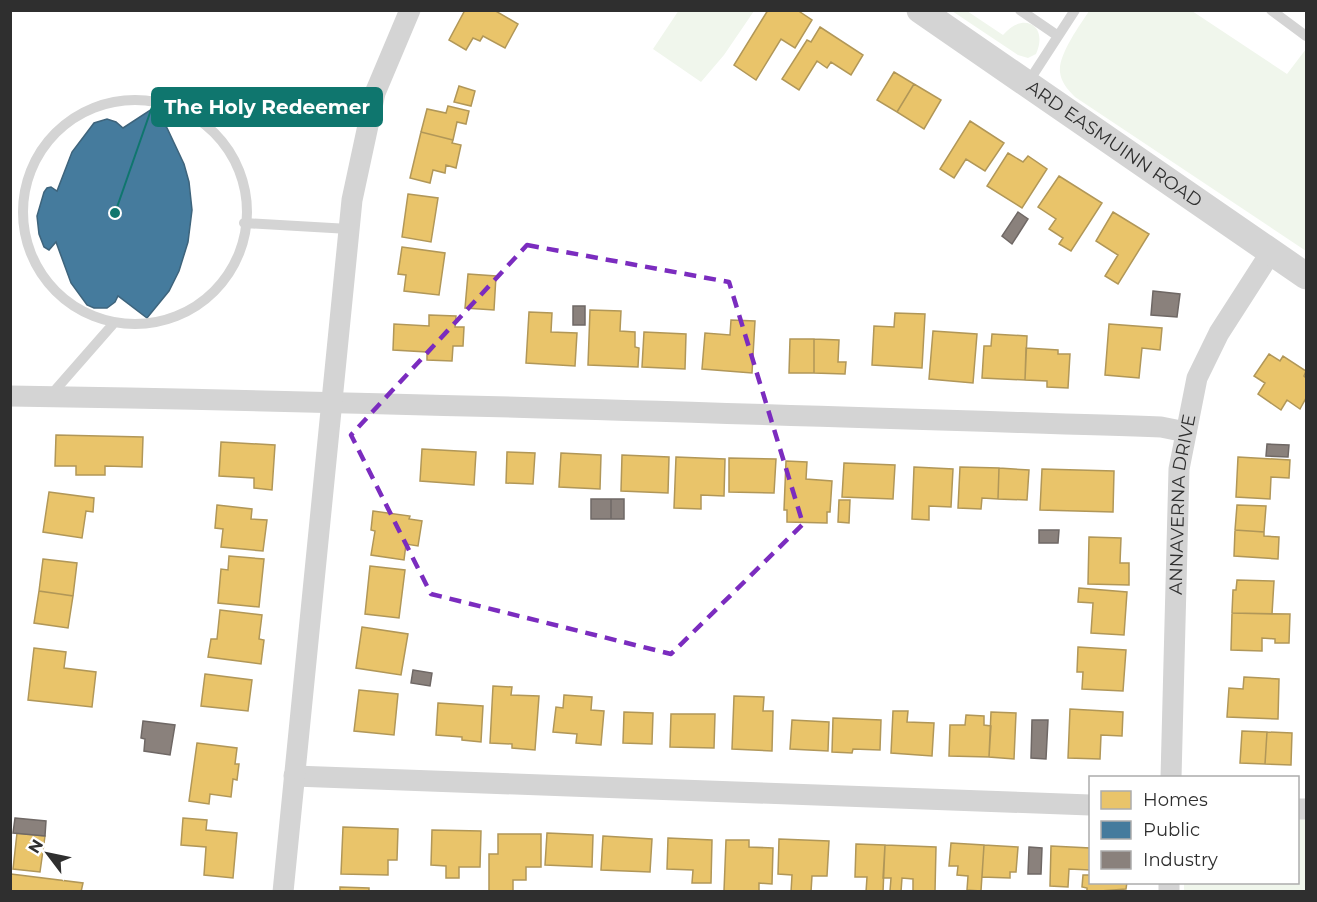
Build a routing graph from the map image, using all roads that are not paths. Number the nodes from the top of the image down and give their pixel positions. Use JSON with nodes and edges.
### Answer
{"nodes":[{"id":1,"x":410,"y":10,"type":"edge"},
{"id":2,"x":920,"y":10,"type":"edge"},
{"id":3,"x":1020,"y":10,"type":"edge"},
{"id":4,"x":1075,"y":10,"type":"edge"},
{"id":5,"x":1271,"y":10,"type":"edge"},
{"id":6,"x":1058,"y":36,"type":"junction"},
{"id":7,"x":1306,"y":36,"type":"edge"},
{"id":8,"x":1026,"y":84,"type":"junction"},
{"id":9,"x":244,"y":223,"type":"junction"},
{"id":10,"x":349,"y":229,"type":"junction"},
{"id":11,"x":1271,"y":252,"type":"junction"},
{"id":12,"x":1306,"y":276,"type":"edge"},
{"id":13,"x":114,"y":323,"type":"junction"},
{"id":14,"x":10,"y":396,"type":"edge"},
{"id":15,"x":50,"y":396,"type":"junction"},
{"id":16,"x":333,"y":401,"type":"junction"},
{"id":17,"x":1186,"y":432,"type":"junction"},
{"id":18,"x":294,"y":776,"type":"junction"},
{"id":19,"x":1171,"y":776,"type":"edge"},
{"id":20,"x":1089,"y":805,"type":"edge"},
{"id":21,"x":283,"y":891,"type":"edge"}],
"edges":[{"from":1,"to":10,"type":"street"},
{"from":2,"to":8,"type":"street","name":"ARD EASMUINN ROAD"},
{"from":3,"to":6,"type":"lane"},
{"from":4,"to":6,"type":"lane"},
{"from":5,"to":7,"type":"lane"},
{"from":6,"to":8,"type":"lane"},
{"from":8,"to":11,"type":"street","name":"ARD EASMUINN ROAD"},
{"from":9,"to":10,"type":"lane"},
{"from":9,"to":13,"type":"lane"},
{"from":9,"to":13,"type":"lane"},
{"from":10,"to":16,"type":"street"},
{"from":11,"to":12,"type":"street","name":"ARD EASMUINN ROAD"},
{"from":11,"to":17,"type":"street","name":"ANNAVERNA DRIVE"},
{"from":13,"to":15,"type":"lane"},
{"from":14,"to":15,"type":"street"},
{"from":15,"to":16,"type":"street"},
{"from":16,"to":17,"type":"street"},
{"from":16,"to":18,"type":"street"},
{"from":17,"to":19,"type":"street","name":"ANNAVERNA DRIVE"},
{"from":18,"to":20,"type":"street"},
{"from":18,"to":21,"type":"street"}]}
